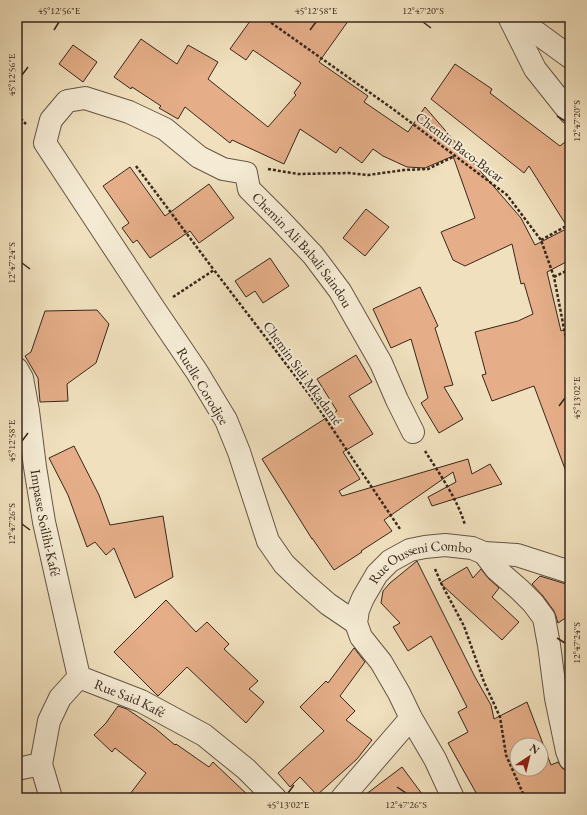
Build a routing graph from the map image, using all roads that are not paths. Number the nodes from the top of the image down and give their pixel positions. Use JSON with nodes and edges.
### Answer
{"nodes":[{"id":1,"x":509,"y":17,"type":"edge"},
{"id":2,"x":515,"y":17,"type":"edge"},
{"id":3,"x":570,"y":57,"type":"edge"},
{"id":4,"x":570,"y":113,"type":"edge"},
{"id":5,"x":246,"y":173,"type":"joint"},
{"id":6,"x":17,"y":369,"type":"edge"},
{"id":7,"x":413,"y":432,"type":"road end"},
{"id":8,"x":478,"y":550,"type":"junction"},
{"id":9,"x":570,"y":572,"type":"edge"},
{"id":10,"x":356,"y":623,"type":"junction"},
{"id":11,"x":79,"y":677,"type":"junction"},
{"id":12,"x":411,"y":718,"type":"junction"},
{"id":13,"x":570,"y":759,"type":"edge"},
{"id":14,"x":42,"y":764,"type":"junction"},
{"id":15,"x":17,"y":769,"type":"edge"},
{"id":16,"x":51,"y":798,"type":"edge"},
{"id":17,"x":275,"y":798,"type":"edge"},
{"id":18,"x":342,"y":798,"type":"edge"},
{"id":19,"x":452,"y":798,"type":"edge"}],
"edges":[{"from":1,"to":4,"type":"street"},
{"from":2,"to":3,"type":"street"},
{"from":5,"to":7,"type":"street","name":"Chemin Ali Babali Saindou"},
{"from":5,"to":10,"type":"street","name":"Ruelle Corodjee"},
{"from":6,"to":11,"type":"street","name":"Impasse Soilihi-Kafé"},
{"from":8,"to":9,"type":"street","name":"Rue Ousseni Combo"},
{"from":8,"to":10,"type":"street","name":"Rue Ousseni Combo"},
{"from":8,"to":13,"type":"street"},
{"from":10,"to":12,"type":"street"},
{"from":11,"to":14,"type":"street","name":"Rue Said Kafé"},
{"from":11,"to":17,"type":"street","name":"Rue Said Kafé"},
{"from":12,"to":18,"type":"street"},
{"from":12,"to":19,"type":"street"},
{"from":14,"to":15,"type":"street"},
{"from":14,"to":16,"type":"street"}]}
